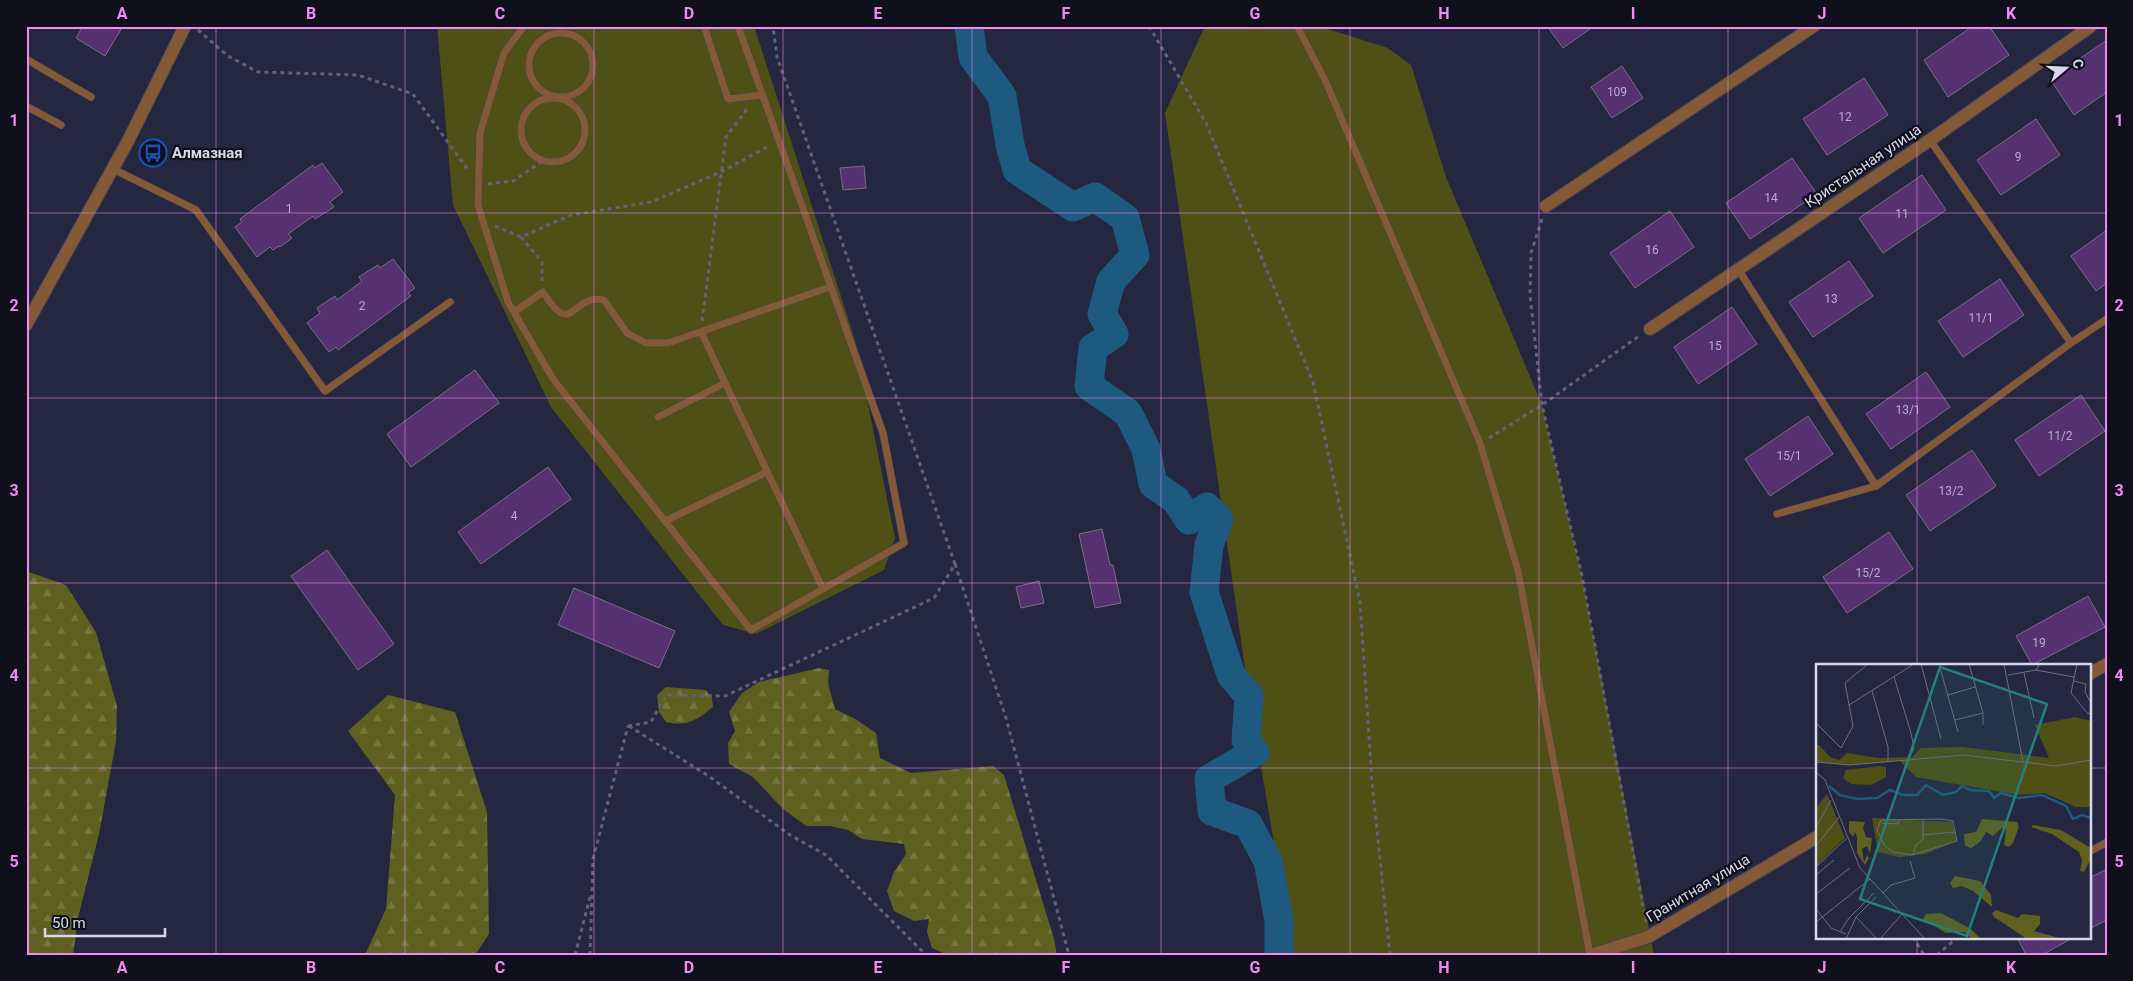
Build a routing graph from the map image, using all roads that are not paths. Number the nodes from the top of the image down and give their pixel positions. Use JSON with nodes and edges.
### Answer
{"nodes":[{"id":1,"x":185,"y":26,"type":"edge"},
{"id":2,"x":524,"y":26,"type":"edge"},
{"id":3,"x":704,"y":26,"type":"edge"},
{"id":4,"x":738,"y":26,"type":"edge"},
{"id":5,"x":1297,"y":26,"type":"edge"},
{"id":6,"x":1814,"y":26,"type":"edge"},
{"id":7,"x":2091,"y":26,"type":"edge"},
{"id":8,"x":26,"y":59,"type":"edge"},
{"id":9,"x":762,"y":94,"type":"junction"},
{"id":10,"x":91,"y":97,"type":"dead end"},
{"id":11,"x":556,"y":98,"type":"junction"},
{"id":12,"x":26,"y":106,"type":"edge"},
{"id":13,"x":61,"y":125,"type":"dead end"},
{"id":14,"x":1930,"y":140,"type":"junction"},
{"id":15,"x":113,"y":169,"type":"junction"},
{"id":16,"x":1546,"y":206,"type":"road end"},
{"id":17,"x":1738,"y":269,"type":"junction"},
{"id":18,"x":830,"y":287,"type":"junction"},
{"id":19,"x":450,"y":302,"type":"dead end"},
{"id":20,"x":514,"y":312,"type":"junction"},
{"id":21,"x":2107,"y":319,"type":"edge"},
{"id":22,"x":26,"y":325,"type":"edge"},
{"id":23,"x":1650,"y":329,"type":"road end"},
{"id":24,"x":700,"y":332,"type":"junction"},
{"id":25,"x":2071,"y":343,"type":"junction"},
{"id":26,"x":725,"y":384,"type":"junction"},
{"id":27,"x":658,"y":417,"type":"dead end"},
{"id":28,"x":767,"y":472,"type":"junction"},
{"id":29,"x":1876,"y":486,"type":"junction"},
{"id":30,"x":1777,"y":514,"type":"dead end"},
{"id":31,"x":666,"y":521,"type":"junction"},
{"id":32,"x":823,"y":589,"type":"junction"},
{"id":33,"x":2107,"y":664,"type":"edge"},
{"id":34,"x":2090,"y":673,"type":"edge"},
{"id":35,"x":1816,"y":837,"type":"edge"},
{"id":36,"x":2107,"y":842,"type":"edge"},
{"id":37,"x":2090,"y":851,"type":"edge"},
{"id":38,"x":1590,"y":955,"type":"edge"}],
"edges":[{"from":1,"to":15,"type":"street"},
{"from":2,"to":20,"type":"lane"},
{"from":3,"to":9,"type":"lane"},
{"from":4,"to":9,"type":"lane"},
{"from":5,"to":38,"type":"lane"},
{"from":6,"to":16,"type":"street"},
{"from":7,"to":14,"type":"street","name":"Кристальная улица"},
{"from":8,"to":10,"type":"lane"},
{"from":9,"to":18,"type":"lane"},
{"from":11,"to":11,"type":"lane"},
{"from":11,"to":11,"type":"lane"},
{"from":12,"to":13,"type":"lane"},
{"from":14,"to":17,"type":"street","name":"Кристальная улица"},
{"from":14,"to":25,"type":"lane"},
{"from":15,"to":19,"type":"lane"},
{"from":15,"to":22,"type":"street"},
{"from":17,"to":23,"type":"street","name":"Кристальная улица"},
{"from":17,"to":29,"type":"lane"},
{"from":18,"to":24,"type":"lane"},
{"from":18,"to":32,"type":"lane"},
{"from":20,"to":24,"type":"lane"},
{"from":20,"to":31,"type":"lane"},
{"from":21,"to":25,"type":"lane"},
{"from":24,"to":26,"type":"lane"},
{"from":25,"to":29,"type":"lane"},
{"from":26,"to":27,"type":"lane"},
{"from":26,"to":28,"type":"lane"},
{"from":28,"to":31,"type":"lane"},
{"from":28,"to":32,"type":"lane"},
{"from":29,"to":30,"type":"lane"},
{"from":31,"to":32,"type":"lane"},
{"from":33,"to":34,"type":"street"},
{"from":35,"to":38,"type":"street","name":"Гранитная улица"},
{"from":36,"to":37,"type":"lane"}]}
